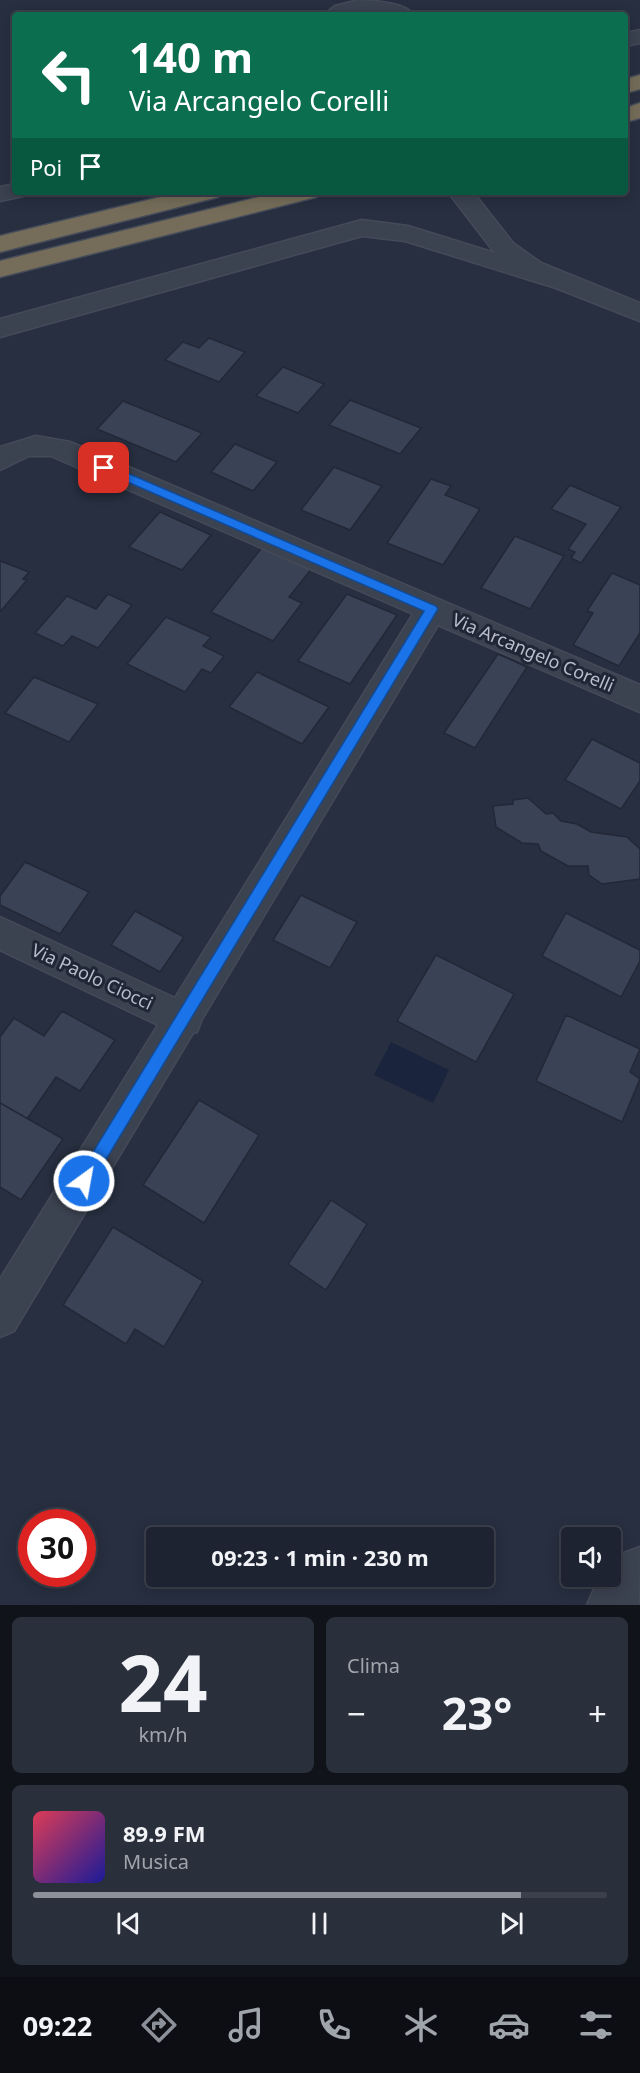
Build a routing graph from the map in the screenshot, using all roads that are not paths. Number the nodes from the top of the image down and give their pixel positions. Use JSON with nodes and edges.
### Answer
{"nodes":[{"id":1,"x":339,"y":12,"type":"edge"},
{"id":2,"x":394,"y":12,"type":"edge"},
{"id":3,"x":198,"y":195,"type":"edge"},
{"id":4,"x":297,"y":195,"type":"edge"},
{"id":5,"x":462,"y":195,"type":"edge"},
{"id":6,"x":0,"y":244,"type":"edge"},
{"id":7,"x":0,"y":269,"type":"edge"},
{"id":8,"x":555,"y":280,"type":"junction"},
{"id":9,"x":640,"y":314,"type":"edge"},
{"id":10,"x":0,"y":327,"type":"edge"},
{"id":11,"x":0,"y":460,"type":"edge"},
{"id":12,"x":432,"y":609,"type":"junction"},
{"id":13,"x":640,"y":699,"type":"edge"},
{"id":14,"x":0,"y":933,"type":"edge"},
{"id":15,"x":184,"y":1020,"type":"junction"},
{"id":16,"x":0,"y":1317,"type":"edge"},
{"id":17,"x":640,"y":1569,"type":"edge"},
{"id":18,"x":610,"y":1605,"type":"edge"}],
"edges":[{"from":1,"to":2,"type":"street"},
{"from":3,"to":6,"type":"highway"},
{"from":4,"to":7,"type":"highway"},
{"from":5,"to":8,"type":"street"},
{"from":8,"to":9,"type":"street"},
{"from":8,"to":10,"type":"street"},
{"from":11,"to":12,"type":"street","name":"Via Arcangelo Corelli"},
{"from":12,"to":13,"type":"street","name":"Via Arcangelo Corelli"},
{"from":12,"to":15,"type":"street"},
{"from":14,"to":15,"type":"street","name":"Via Paolo Ciocci"},
{"from":15,"to":16,"type":"street"},
{"from":17,"to":18,"type":"street"}]}
